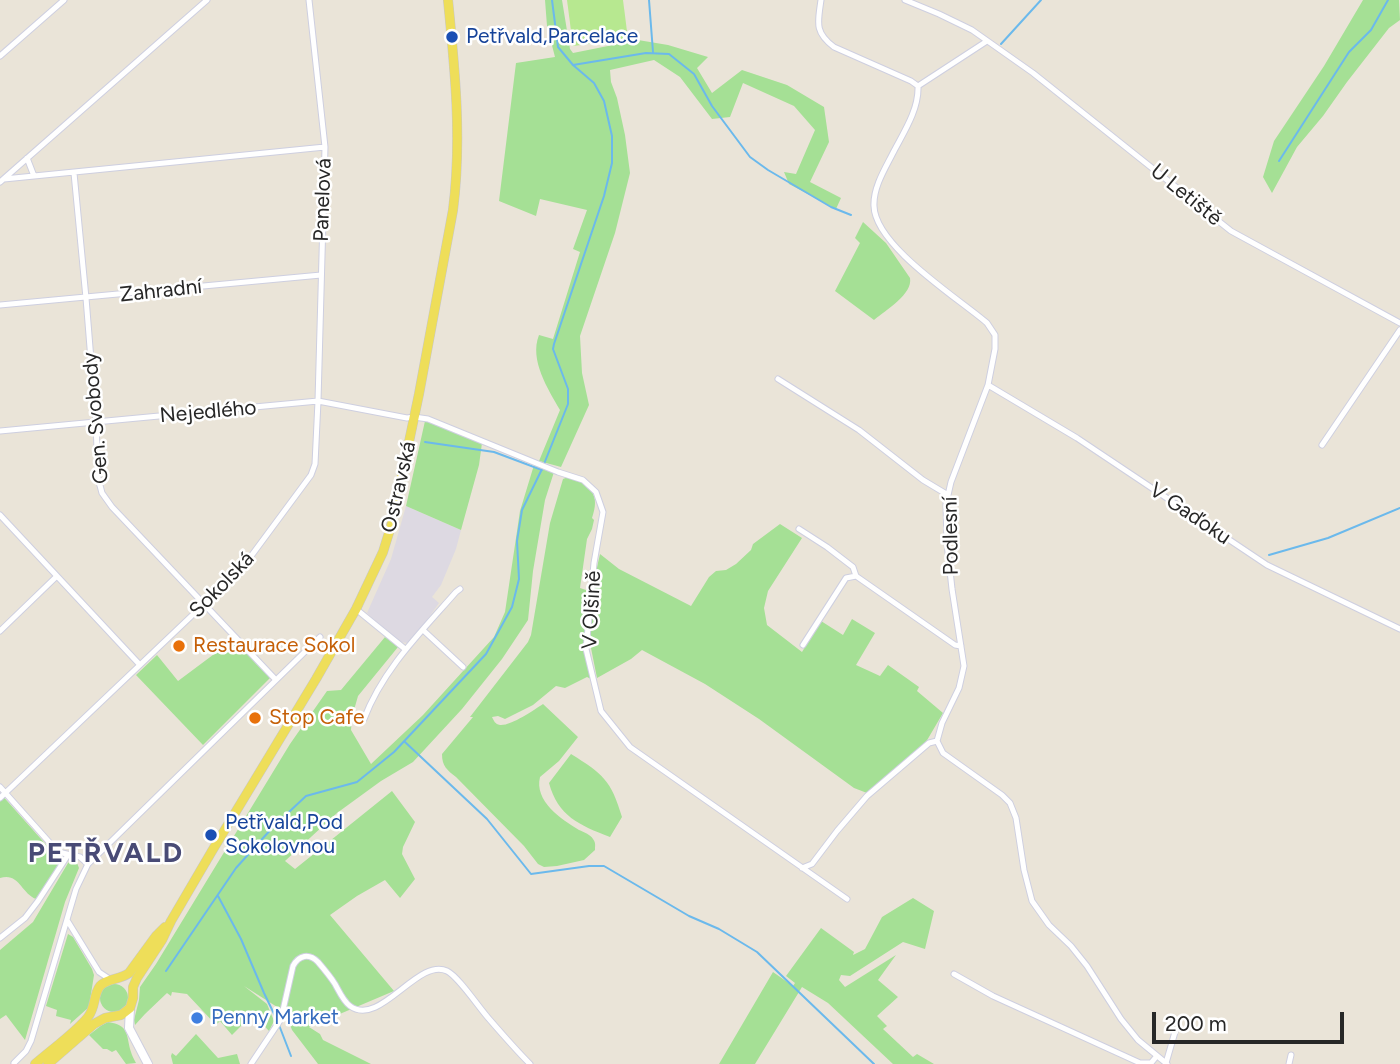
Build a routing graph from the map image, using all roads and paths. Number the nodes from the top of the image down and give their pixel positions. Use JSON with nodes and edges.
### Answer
{"nodes":[{"id":1,"x":64,"y":0,"type":"edge"},
{"id":2,"x":207,"y":0,"type":"edge"},
{"id":3,"x":309,"y":0,"type":"edge"},
{"id":4,"x":448,"y":0,"type":"edge"},
{"id":5,"x":821,"y":0,"type":"edge"},
{"id":6,"x":905,"y":0,"type":"edge"},
{"id":7,"x":987,"y":41,"type":"junction"},
{"id":8,"x":0,"y":56,"type":"edge"},
{"id":9,"x":918,"y":86,"type":"junction"},
{"id":10,"x":325,"y":147,"type":"junction"},
{"id":11,"x":27,"y":158,"type":"junction"},
{"id":12,"x":74,"y":173,"type":"junction"},
{"id":13,"x":34,"y":176,"type":"junction"},
{"id":14,"x":2,"y":181,"type":"edge"},
{"id":15,"x":321,"y":275,"type":"junction"},
{"id":16,"x":86,"y":298,"type":"junction"},
{"id":17,"x":0,"y":305,"type":"edge"},
{"id":18,"x":1400,"y":323,"type":"edge"},
{"id":19,"x":1400,"y":330,"type":"edge"},
{"id":20,"x":778,"y":379,"type":"dead end"},
{"id":21,"x":988,"y":385,"type":"junction"},
{"id":22,"x":318,"y":401,"type":"junction"},
{"id":23,"x":414,"y":417,"type":"junction"},
{"id":24,"x":96,"y":422,"type":"junction"},
{"id":25,"x":0,"y":430,"type":"edge"},
{"id":26,"x":1322,"y":445,"type":"dead end"},
{"id":27,"x":948,"y":495,"type":"junction"},
{"id":28,"x":0,"y":515,"type":"edge"},
{"id":29,"x":799,"y":529,"type":"dead end"},
{"id":30,"x":57,"y":576,"type":"junction"},
{"id":31,"x":856,"y":576,"type":"junction"},
{"id":32,"x":460,"y":589,"type":"dead end"},
{"id":33,"x":204,"y":604,"type":"junction"},
{"id":34,"x":356,"y":609,"type":"junction"},
{"id":35,"x":1400,"y":629,"type":"edge"},
{"id":36,"x":423,"y":630,"type":"junction"},
{"id":37,"x":0,"y":631,"type":"edge"},
{"id":38,"x":320,"y":638,"type":"dead end"},
{"id":39,"x":803,"y":645,"type":"dead end"},
{"id":40,"x":961,"y":646,"type":"junction"},
{"id":41,"x":405,"y":649,"type":"junction"},
{"id":42,"x":141,"y":664,"type":"junction"},
{"id":43,"x":463,"y":667,"type":"dead end"},
{"id":44,"x":276,"y":680,"type":"junction"},
{"id":45,"x":364,"y":719,"type":"dead end"},
{"id":46,"x":937,"y":741,"type":"junction"},
{"id":47,"x":0,"y":787,"type":"edge"},
{"id":48,"x":6,"y":793,"type":"junction"},
{"id":49,"x":0,"y":798,"type":"edge"},
{"id":50,"x":68,"y":855,"type":"junction"},
{"id":51,"x":88,"y":864,"type":"junction"},
{"id":52,"x":802,"y":868,"type":"junction"},
{"id":53,"x":847,"y":899,"type":"dead end"},
{"id":54,"x":66,"y":920,"type":"junction"},
{"id":55,"x":171,"y":920,"type":"junction"},
{"id":56,"x":0,"y":938,"type":"edge"},
{"id":57,"x":99,"y":972,"type":"junction"},
{"id":58,"x":954,"y":974,"type":"dead end"},
{"id":59,"x":114,"y":980,"type":"junction"},
{"id":60,"x":97,"y":990,"type":"junction"},
{"id":61,"x":132,"y":993,"type":"junction"},
{"id":62,"x":96,"y":1001,"type":"junction"},
{"id":63,"x":130,"y":1008,"type":"junction"},
{"id":64,"x":113,"y":1017,"type":"junction"},
{"id":65,"x":130,"y":1028,"type":"junction"},
{"id":66,"x":1175,"y":1032,"type":"dead end"},
{"id":67,"x":1291,"y":1055,"type":"dead end"},
{"id":68,"x":1156,"y":1057,"type":"junction"},
{"id":69,"x":14,"y":1063,"type":"edge"},
{"id":70,"x":35,"y":1064,"type":"edge"},
{"id":71,"x":48,"y":1064,"type":"edge"},
{"id":72,"x":148,"y":1064,"type":"edge"},
{"id":73,"x":251,"y":1064,"type":"edge"},
{"id":74,"x":530,"y":1064,"type":"edge"},
{"id":75,"x":1166,"y":1064,"type":"edge"},
{"id":76,"x":1289,"y":1064,"type":"edge"}],
"edges":[{"from":1,"to":8,"type":"street"},
{"from":2,"to":11,"type":"street"},
{"from":3,"to":10,"type":"street","name":"Panelová"},
{"from":4,"to":23,"type":"main road","name":"Ostravská"},
{"from":5,"to":9,"type":"street"},
{"from":6,"to":7,"type":"street","name":"U Letiště"},
{"from":7,"to":9,"type":"street"},
{"from":7,"to":18,"type":"street","name":"U Letiště"},
{"from":9,"to":21,"type":"street","name":"Podlesní"},
{"from":10,"to":12,"type":"street"},
{"from":10,"to":15,"type":"street","name":"Panelová"},
{"from":11,"to":13,"type":"street"},
{"from":11,"to":14,"type":"street"},
{"from":12,"to":13,"type":"street"},
{"from":12,"to":16,"type":"street","name":"Gen. Svobody"},
{"from":13,"to":14,"type":"street"},
{"from":15,"to":16,"type":"street","name":"Zahradní"},
{"from":15,"to":22,"type":"street","name":"Panelová"},
{"from":16,"to":17,"type":"street","name":"Zahradní"},
{"from":16,"to":24,"type":"street","name":"Gen. Svobody"},
{"from":19,"to":26,"type":"street"},
{"from":20,"to":27,"type":"street"},
{"from":21,"to":27,"type":"street","name":"Podlesní"},
{"from":21,"to":35,"type":"street","name":"V Gaďoku"},
{"from":22,"to":23,"type":"street","name":"Nejedlého"},
{"from":22,"to":24,"type":"street","name":"Nejedlého"},
{"from":22,"to":33,"type":"street","name":"Sokolská"},
{"from":23,"to":34,"type":"main road","name":"Ostravská"},
{"from":23,"to":52,"type":"street","name":"V Olšině"},
{"from":24,"to":25,"type":"street","name":"Nejedlého"},
{"from":24,"to":33,"type":"street","name":"Gen. Svobody"},
{"from":27,"to":40,"type":"street","name":"Podlesní"},
{"from":28,"to":30,"type":"street"},
{"from":29,"to":31,"type":"street"},
{"from":30,"to":37,"type":"street"},
{"from":30,"to":42,"type":"street"},
{"from":31,"to":39,"type":"street"},
{"from":31,"to":40,"type":"street"},
{"from":32,"to":36,"type":"street"},
{"from":33,"to":42,"type":"street","name":"Sokolská"},
{"from":33,"to":44,"type":"street","name":"Gen. Svobody"},
{"from":34,"to":41,"type":"street"},
{"from":34,"to":55,"type":"main road","name":"Ostravská"},
{"from":36,"to":41,"type":"street"},
{"from":36,"to":43,"type":"street"},
{"from":38,"to":44,"type":"street"},
{"from":40,"to":46,"type":"street","name":"Podlesní"},
{"from":41,"to":45,"type":"street"},
{"from":42,"to":48,"type":"street","name":"Sokolská"},
{"from":44,"to":51,"type":"street"},
{"from":46,"to":52,"type":"street"},
{"from":46,"to":68,"type":"street"},
{"from":47,"to":48,"type":"street"},
{"from":48,"to":49,"type":"street","name":"Sokolská"},
{"from":48,"to":50,"type":"street"},
{"from":50,"to":51,"type":"street"},
{"from":50,"to":56,"type":"street"},
{"from":51,"to":54,"type":"street"},
{"from":52,"to":53,"type":"street","name":"V Olšině"},
{"from":54,"to":57,"type":"street"},
{"from":54,"to":69,"type":"street"},
{"from":55,"to":59,"type":"main road","name":"Ostravská"},
{"from":55,"to":61,"type":"main road","name":"Ostravská"},
{"from":57,"to":59,"type":"street"},
{"from":57,"to":60,"type":"street"},
{"from":58,"to":68,"type":"street"},
{"from":59,"to":60,"type":"main road","name":"Ostravská"},
{"from":59,"to":61,"type":"main road"},
{"from":60,"to":62,"type":"main road"},
{"from":61,"to":63,"type":"main road","name":"Ostravská"},
{"from":62,"to":64,"type":"main road"},
{"from":62,"to":70,"type":"main road"},
{"from":63,"to":64,"type":"main road"},
{"from":63,"to":65,"type":"street"},
{"from":64,"to":65,"type":"street"},
{"from":64,"to":71,"type":"main road"},
{"from":65,"to":72,"type":"street"},
{"from":66,"to":75,"type":"street"},
{"from":67,"to":76,"type":"street"},
{"from":68,"to":75,"type":"street"},
{"from":73,"to":74,"type":"street"}]}
